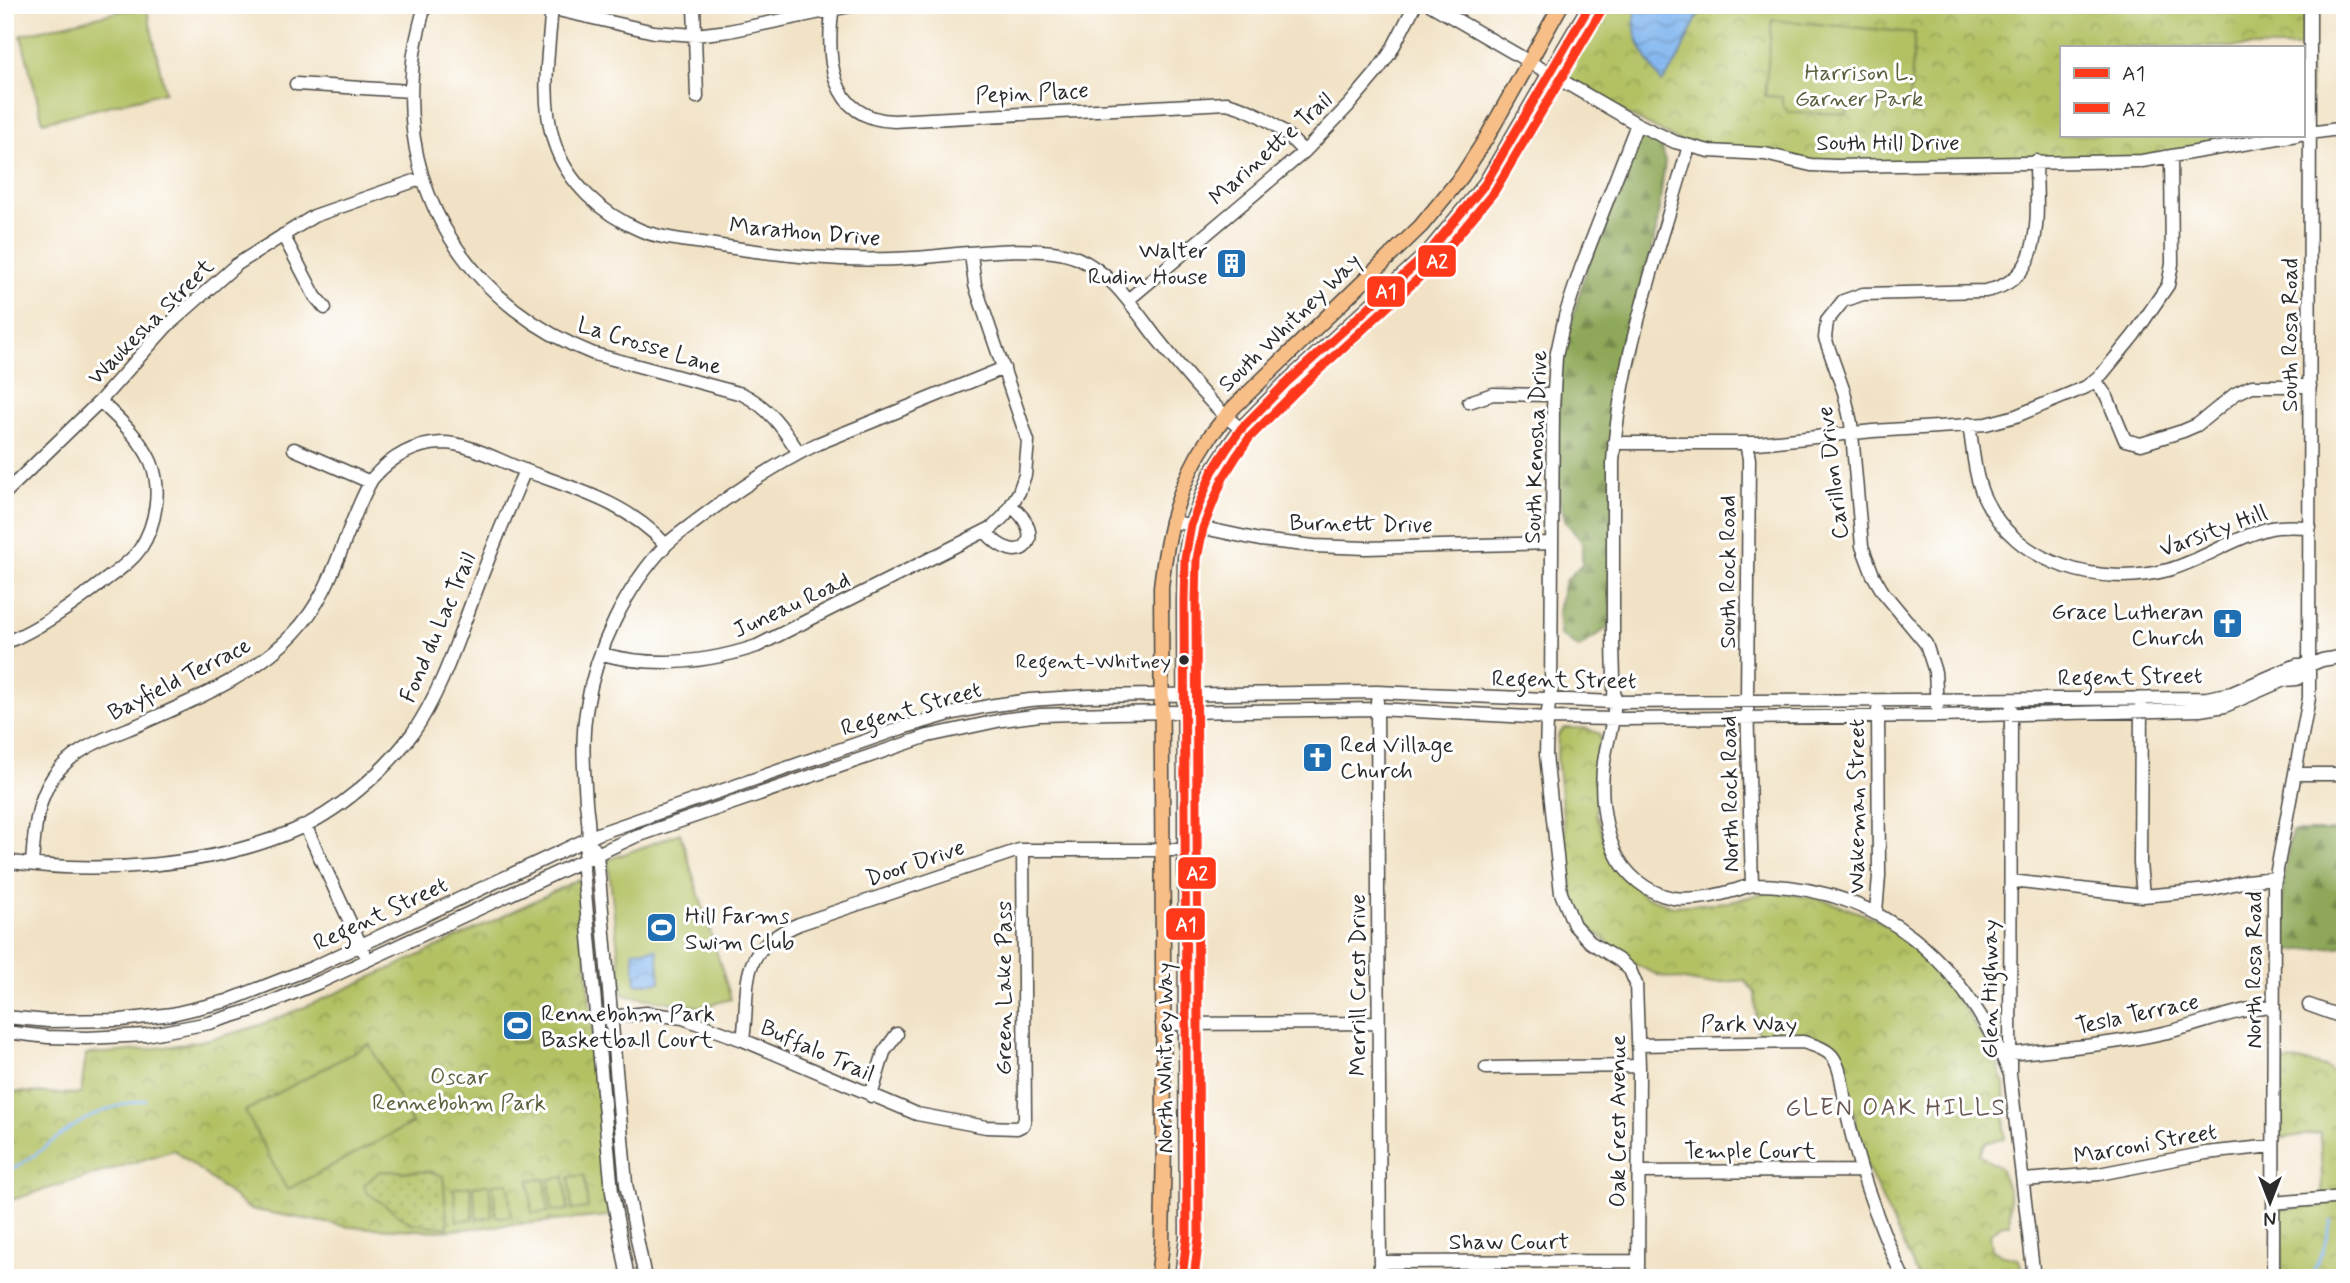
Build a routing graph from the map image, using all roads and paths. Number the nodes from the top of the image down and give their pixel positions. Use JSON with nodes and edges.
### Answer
{"nodes":[{"id":1,"x":425,"y":5,"type":"edge"},
{"id":2,"x":536,"y":5,"type":"edge"},
{"id":3,"x":694,"y":5,"type":"edge"},
{"id":4,"x":855,"y":5,"type":"edge"},
{"id":5,"x":1415,"y":5,"type":"edge"},
{"id":6,"x":1431,"y":5,"type":"edge"},
{"id":7,"x":1561,"y":5,"type":"edge"},
{"id":8,"x":1590,"y":5,"type":"edge"},
{"id":9,"x":2310,"y":5,"type":"edge"},
{"id":10,"x":552,"y":7,"type":"edge"},
{"id":11,"x":832,"y":8,"type":"edge"},
{"id":12,"x":695,"y":35,"type":"junction"},
{"id":13,"x":1529,"y":63,"type":"junction"},
{"id":14,"x":1548,"y":73,"type":"junction"},
{"id":15,"x":296,"y":84,"type":"dead end"},
{"id":16,"x":411,"y":91,"type":"junction"},
{"id":17,"x":697,"y":97,"type":"dead end"},
{"id":18,"x":2304,"y":116,"type":"edge"},
{"id":19,"x":1637,"y":124,"type":"junction"},
{"id":20,"x":2345,"y":128,"type":"edge"},
{"id":21,"x":2304,"y":134,"type":"edge"},
{"id":22,"x":2292,"y":136,"type":"edge"},
{"id":23,"x":2303,"y":136,"type":"edge"},
{"id":24,"x":1689,"y":146,"type":"junction"},
{"id":25,"x":1304,"y":152,"type":"junction"},
{"id":26,"x":2171,"y":157,"type":"junction"},
{"id":27,"x":2036,"y":161,"type":"junction"},
{"id":28,"x":423,"y":178,"type":"junction"},
{"id":29,"x":283,"y":235,"type":"junction"},
{"id":30,"x":971,"y":254,"type":"junction"},
{"id":31,"x":1128,"y":300,"type":"junction"},
{"id":32,"x":325,"y":308,"type":"dead end"},
{"id":33,"x":1004,"y":368,"type":"junction"},
{"id":34,"x":2095,"y":380,"type":"junction"},
{"id":35,"x":2310,"y":386,"type":"junction"},
{"id":36,"x":1553,"y":395,"type":"junction"},
{"id":37,"x":100,"y":401,"type":"junction"},
{"id":38,"x":1469,"y":402,"type":"dead end"},
{"id":39,"x":1226,"y":417,"type":"junction"},
{"id":40,"x":1969,"y":424,"type":"junction"},
{"id":41,"x":1241,"y":429,"type":"junction"},
{"id":42,"x":1851,"y":433,"type":"junction"},
{"id":43,"x":1614,"y":443,"type":"junction"},
{"id":44,"x":1746,"y":443,"type":"junction"},
{"id":45,"x":294,"y":449,"type":"dead end"},
{"id":46,"x":799,"y":453,"type":"junction"},
{"id":47,"x":525,"y":470,"type":"junction"},
{"id":48,"x":370,"y":482,"type":"junction"},
{"id":49,"x":5,"y":493,"type":"edge"},
{"id":50,"x":1011,"y":506,"type":"junction"},
{"id":51,"x":1171,"y":521,"type":"junction"},
{"id":52,"x":1191,"y":525,"type":"junction"},
{"id":53,"x":2310,"y":527,"type":"junction"},
{"id":54,"x":985,"y":531,"type":"junction"},
{"id":55,"x":1552,"y":544,"type":"junction"},
{"id":56,"x":666,"y":545,"type":"junction"},
{"id":57,"x":5,"y":643,"type":"edge"},
{"id":58,"x":602,"y":654,"type":"junction"},
{"id":59,"x":2345,"y":656,"type":"edge"},
{"id":60,"x":2310,"y":665,"type":"junction"},
{"id":61,"x":1377,"y":692,"type":"junction"},
{"id":62,"x":1162,"y":696,"type":"junction"},
{"id":63,"x":1185,"y":696,"type":"junction"},
{"id":64,"x":2011,"y":698,"type":"junction"},
{"id":65,"x":1877,"y":699,"type":"junction"},
{"id":66,"x":1937,"y":699,"type":"junction"},
{"id":67,"x":1550,"y":701,"type":"junction"},
{"id":68,"x":1747,"y":701,"type":"junction"},
{"id":69,"x":2141,"y":705,"type":"junction"},
{"id":70,"x":1377,"y":709,"type":"junction"},
{"id":71,"x":1613,"y":710,"type":"junction"},
{"id":72,"x":1186,"y":712,"type":"junction"},
{"id":73,"x":1162,"y":713,"type":"junction"},
{"id":74,"x":2011,"y":715,"type":"junction"},
{"id":75,"x":1878,"y":716,"type":"junction"},
{"id":76,"x":1938,"y":716,"type":"junction"},
{"id":77,"x":1547,"y":718,"type":"junction"},
{"id":78,"x":1748,"y":718,"type":"junction"},
{"id":79,"x":2295,"y":774,"type":"junction"},
{"id":80,"x":2345,"y":774,"type":"edge"},
{"id":81,"x":304,"y":825,"type":"junction"},
{"id":82,"x":589,"y":838,"type":"junction"},
{"id":83,"x":1023,"y":850,"type":"junction"},
{"id":84,"x":1161,"y":850,"type":"junction"},
{"id":85,"x":1186,"y":850,"type":"junction"},
{"id":86,"x":597,"y":854,"type":"junction"},
{"id":87,"x":5,"y":861,"type":"edge"},
{"id":88,"x":583,"y":861,"type":"junction"},
{"id":89,"x":32,"y":864,"type":"junction"},
{"id":90,"x":2274,"y":878,"type":"junction"},
{"id":91,"x":2011,"y":881,"type":"junction"},
{"id":92,"x":1752,"y":885,"type":"junction"},
{"id":93,"x":2143,"y":896,"type":"junction"},
{"id":94,"x":1876,"y":912,"type":"junction"},
{"id":95,"x":361,"y":945,"type":"junction"},
{"id":96,"x":368,"y":959,"type":"junction"},
{"id":97,"x":1626,"y":967,"type":"joint"},
{"id":98,"x":2309,"y":1005,"type":"dead end"},
{"id":99,"x":2273,"y":1006,"type":"junction"},
{"id":100,"x":5,"y":1017,"type":"edge"},
{"id":101,"x":611,"y":1017,"type":"junction"},
{"id":102,"x":2345,"y":1018,"type":"edge"},
{"id":103,"x":595,"y":1019,"type":"junction"},
{"id":104,"x":1378,"y":1023,"type":"junction"},
{"id":105,"x":1162,"y":1024,"type":"junction"},
{"id":106,"x":1187,"y":1024,"type":"junction"},
{"id":107,"x":5,"y":1032,"type":"edge"},
{"id":108,"x":897,"y":1034,"type":"dead end"},
{"id":109,"x":743,"y":1040,"type":"junction"},
{"id":110,"x":1638,"y":1045,"type":"junction"},
{"id":111,"x":2010,"y":1054,"type":"junction"},
{"id":112,"x":1639,"y":1066,"type":"junction"},
{"id":113,"x":1486,"y":1068,"type":"dead end"},
{"id":114,"x":2010,"y":1074,"type":"junction"},
{"id":115,"x":871,"y":1096,"type":"junction"},
{"id":116,"x":1023,"y":1125,"type":"joint"},
{"id":117,"x":2273,"y":1146,"type":"junction"},
{"id":118,"x":1861,"y":1171,"type":"junction"},
{"id":119,"x":1639,"y":1172,"type":"junction"},
{"id":120,"x":2024,"y":1180,"type":"junction"},
{"id":121,"x":2345,"y":1196,"type":"edge"},
{"id":122,"x":2273,"y":1203,"type":"junction"},
{"id":123,"x":1638,"y":1261,"type":"junction"},
{"id":124,"x":1380,"y":1262,"type":"junction"},
{"id":125,"x":628,"y":1278,"type":"edge"},
{"id":126,"x":645,"y":1278,"type":"edge"},
{"id":127,"x":1158,"y":1278,"type":"edge"},
{"id":128,"x":1182,"y":1278,"type":"edge"},
{"id":129,"x":1380,"y":1278,"type":"edge"},
{"id":130,"x":1638,"y":1278,"type":"edge"},
{"id":131,"x":1903,"y":1278,"type":"edge"},
{"id":132,"x":2034,"y":1278,"type":"edge"},
{"id":133,"x":2273,"y":1278,"type":"edge"}],
"edges":[{"from":1,"to":16,"type":"street","name":"La Crosse Lane"},
{"from":2,"to":10,"type":"street"},
{"from":3,"to":12,"type":"street"},
{"from":4,"to":11,"type":"street"},
{"from":5,"to":25,"type":"street","name":"Marinette Trail"},
{"from":6,"to":13,"type":"street","name":"South Hill Drive"},
{"from":7,"to":13,"type":"main road","name":"South Whitney Way"},
{"from":8,"to":14,"type":"main road","name":"South Whitney Way"},
{"from":9,"to":18,"type":"street","name":"South Rosa Road"},
{"from":10,"to":12,"type":"street"},
{"from":10,"to":30,"type":"street","name":"Marathon Drive"},
{"from":11,"to":12,"type":"street"},
{"from":11,"to":25,"type":"street","name":"Pepin Place"},
{"from":12,"to":17,"type":"street"},
{"from":13,"to":14,"type":"street","name":"South Hill Drive"},
{"from":13,"to":39,"type":"main road","name":"South Whitney Way"},
{"from":14,"to":19,"type":"street","name":"South Hill Drive"},
{"from":14,"to":41,"type":"main road","name":"South Whitney Way"},
{"from":15,"to":16,"type":"street"},
{"from":16,"to":28,"type":"street","name":"La Crosse Lane"},
{"from":19,"to":24,"type":"street","name":"South Hill Drive"},
{"from":19,"to":36,"type":"street","name":"South Kenosha Drive"},
{"from":20,"to":21,"type":"street","name":"South Hill Drive"},
{"from":22,"to":26,"type":"street","name":"South Hill Drive"},
{"from":23,"to":35,"type":"street","name":"South Rosa Road"},
{"from":24,"to":27,"type":"street","name":"South Hill Drive"},
{"from":24,"to":43,"type":"street"},
{"from":25,"to":31,"type":"street","name":"Marinette Trail"},
{"from":26,"to":27,"type":"street","name":"South Hill Drive"},
{"from":26,"to":34,"type":"street"},
{"from":27,"to":42,"type":"street","name":"Carillon Drive"},
{"from":28,"to":29,"type":"street","name":"Waukesha Street"},
{"from":28,"to":46,"type":"street","name":"La Crosse Lane"},
{"from":29,"to":32,"type":"street"},
{"from":29,"to":37,"type":"street","name":"Waukesha Street"},
{"from":30,"to":31,"type":"street","name":"Marathon Drive"},
{"from":30,"to":33,"type":"street","name":"Juneau Road"},
{"from":31,"to":39,"type":"street","name":"Marathon Drive"},
{"from":33,"to":46,"type":"street"},
{"from":33,"to":50,"type":"street","name":"Juneau Road"},
{"from":34,"to":35,"type":"street"},
{"from":34,"to":40,"type":"street"},
{"from":35,"to":53,"type":"street","name":"South Rosa Road"},
{"from":36,"to":38,"type":"street"},
{"from":36,"to":55,"type":"street","name":"South Kenosha Drive"},
{"from":37,"to":49,"type":"street","name":"Waukesha Street"},
{"from":37,"to":57,"type":"street"},
{"from":39,"to":41,"type":"street","name":"Marathon Drive"},
{"from":39,"to":51,"type":"main road","name":"South Whitney Way"},
{"from":40,"to":42,"type":"street"},
{"from":40,"to":53,"type":"street","name":"Varsity Hill"},
{"from":41,"to":52,"type":"main road","name":"South Whitney Way"},
{"from":42,"to":44,"type":"street"},
{"from":42,"to":66,"type":"street","name":"Carillon Drive"},
{"from":43,"to":44,"type":"street"},
{"from":43,"to":71,"type":"street"},
{"from":44,"to":68,"type":"street","name":"South Rock Road"},
{"from":45,"to":48,"type":"street"},
{"from":46,"to":56,"type":"street"},
{"from":47,"to":48,"type":"street","name":"Bayfield Terrace"},
{"from":47,"to":56,"type":"street","name":"Bayfield Terrace"},
{"from":47,"to":81,"type":"street","name":"Fond du Lac Trail"},
{"from":48,"to":89,"type":"street","name":"Bayfield Terrace"},
{"from":50,"to":54,"type":"street","name":"Juneau Road"},
{"from":50,"to":54,"type":"street"},
{"from":51,"to":52,"type":"street","name":"Burnett Drive"},
{"from":51,"to":62,"type":"main road","name":"South Whitney Way"},
{"from":52,"to":55,"type":"street","name":"Burnett Drive"},
{"from":52,"to":63,"type":"main road","name":"South Whitney Way"},
{"from":53,"to":60,"type":"street","name":"South Rosa Road"},
{"from":54,"to":58,"type":"street","name":"Juneau Road"},
{"from":55,"to":67,"type":"street","name":"South Kenosha Drive"},
{"from":56,"to":58,"type":"street"},
{"from":58,"to":82,"type":"street"},
{"from":59,"to":60,"type":"street","name":"Regent Street"},
{"from":60,"to":69,"type":"street","name":"Regent Street"},
{"from":60,"to":79,"type":"street","name":"North Rosa Road"},
{"from":61,"to":63,"type":"street","name":"Regent Street"},
{"from":61,"to":67,"type":"street","name":"Regent Street"},
{"from":61,"to":70,"type":"street","name":"Merrill Crest Drive"},
{"from":62,"to":63,"type":"street","name":"Regent Street"},
{"from":62,"to":73,"type":"main road","name":"South Whitney Way"},
{"from":62,"to":82,"type":"street","name":"Regent Street"},
{"from":63,"to":72,"type":"main road","name":"South Whitney Way"},
{"from":64,"to":66,"type":"street","name":"Regent Street"},
{"from":64,"to":69,"type":"street","name":"Regent Street"},
{"from":64,"to":74,"type":"street","name":"Glen Highway"},
{"from":65,"to":66,"type":"street","name":"Regent Street"},
{"from":65,"to":68,"type":"street","name":"Regent Street"},
{"from":65,"to":75,"type":"street","name":"Wakeman Street"},
{"from":66,"to":76,"type":"street","name":"Carillon Drive"},
{"from":67,"to":71,"type":"street","name":"Regent Street"},
{"from":67,"to":77,"type":"street","name":"South Kenosha Drive"},
{"from":68,"to":71,"type":"street","name":"Regent Street"},
{"from":68,"to":78,"type":"street","name":"North Rock Road"},
{"from":69,"to":74,"type":"street","name":"Regent Street"},
{"from":69,"to":93,"type":"street"},
{"from":70,"to":72,"type":"street","name":"Regent Street"},
{"from":70,"to":77,"type":"street","name":"Regent Street"},
{"from":70,"to":104,"type":"street","name":"Merrill Crest Drive"},
{"from":71,"to":77,"type":"street","name":"Regent Street"},
{"from":71,"to":78,"type":"street","name":"Regent Street"},
{"from":71,"to":92,"type":"street"},
{"from":72,"to":73,"type":"street","name":"Regent Street"},
{"from":72,"to":85,"type":"main road","name":"North Whitney Way"},
{"from":73,"to":84,"type":"main road","name":"North Whitney Way"},
{"from":73,"to":86,"type":"street","name":"Regent Street"},
{"from":74,"to":76,"type":"street","name":"Regent Street"},
{"from":74,"to":91,"type":"street","name":"Glen Highway"},
{"from":75,"to":76,"type":"street","name":"Regent Street"},
{"from":75,"to":78,"type":"street","name":"Regent Street"},
{"from":75,"to":94,"type":"street","name":"Wakeman Street"},
{"from":77,"to":97,"type":"street","name":"South Kenosha Drive"},
{"from":78,"to":92,"type":"street","name":"North Rock Road"},
{"from":79,"to":80,"type":"street"},
{"from":79,"to":90,"type":"street","name":"North Rosa Road"},
{"from":81,"to":89,"type":"street","name":"Fond du Lac Trail"},
{"from":81,"to":95,"type":"street"},
{"from":82,"to":86,"type":"street"},
{"from":82,"to":88,"type":"street"},
{"from":82,"to":95,"type":"street","name":"Regent Street"},
{"from":83,"to":84,"type":"street","name":"Door Drive"},
{"from":83,"to":109,"type":"street","name":"Door Drive"},
{"from":83,"to":116,"type":"street","name":"Green Lake Pass"},
{"from":84,"to":85,"type":"street","name":"Door Drive"},
{"from":84,"to":105,"type":"main road","name":"North Whitney Way"},
{"from":85,"to":106,"type":"main road","name":"North Whitney Way"},
{"from":86,"to":88,"type":"street","name":"Regent Street"},
{"from":86,"to":101,"type":"street"},
{"from":87,"to":89,"type":"street","name":"Fond du Lac Trail"},
{"from":88,"to":96,"type":"street","name":"Regent Street"},
{"from":88,"to":103,"type":"street"},
{"from":90,"to":93,"type":"street"},
{"from":90,"to":99,"type":"street","name":"North Rosa Road"},
{"from":91,"to":93,"type":"street"},
{"from":91,"to":111,"type":"street","name":"Glen Highway"},
{"from":92,"to":94,"type":"street"},
{"from":94,"to":114,"type":"street"},
{"from":95,"to":96,"type":"street"},
{"from":95,"to":100,"type":"street","name":"Regent Street"},
{"from":96,"to":107,"type":"street","name":"Regent Street"},
{"from":97,"to":110,"type":"street","name":"Oak Crest Avenue"},
{"from":98,"to":102,"type":"street"},
{"from":99,"to":111,"type":"street","name":"Tesla Terrace"},
{"from":99,"to":117,"type":"street","name":"North Rosa Road"},
{"from":101,"to":103,"type":"street","name":"Buffalo Trail"},
{"from":101,"to":109,"type":"street","name":"Buffalo Trail"},
{"from":101,"to":126,"type":"street"},
{"from":103,"to":125,"type":"street"},
{"from":104,"to":106,"type":"street"},
{"from":104,"to":124,"type":"street","name":"Merrill Crest Drive"},
{"from":105,"to":106,"type":"street"},
{"from":105,"to":127,"type":"main road","name":"North Whitney Way"},
{"from":106,"to":128,"type":"main road","name":"North Whitney Way"},
{"from":108,"to":115,"type":"street"},
{"from":109,"to":115,"type":"street","name":"Buffalo Trail"},
{"from":110,"to":112,"type":"street","name":"Oak Crest Avenue"},
{"from":110,"to":118,"type":"street","name":"Park Way"},
{"from":111,"to":114,"type":"street","name":"Glen Highway"},
{"from":112,"to":113,"type":"street"},
{"from":112,"to":119,"type":"street","name":"Oak Crest Avenue"},
{"from":114,"to":120,"type":"street","name":"Glen Highway"},
{"from":115,"to":116,"type":"street","name":"Buffalo Trail"},
{"from":117,"to":120,"type":"street","name":"Marconi Street"},
{"from":117,"to":122,"type":"street","name":"North Rosa Road"},
{"from":118,"to":119,"type":"street","name":"Temple Court"},
{"from":118,"to":131,"type":"street","name":"Park Way"},
{"from":119,"to":123,"type":"street","name":"Oak Crest Avenue"},
{"from":120,"to":132,"type":"street","name":"Glen Highway"},
{"from":121,"to":122,"type":"street"},
{"from":122,"to":133,"type":"street","name":"North Rosa Road"},
{"from":123,"to":124,"type":"street","name":"Shaw Court"},
{"from":123,"to":130,"type":"street","name":"Oak Crest Avenue"},
{"from":124,"to":129,"type":"street","name":"Merrill Crest Drive"}]}
